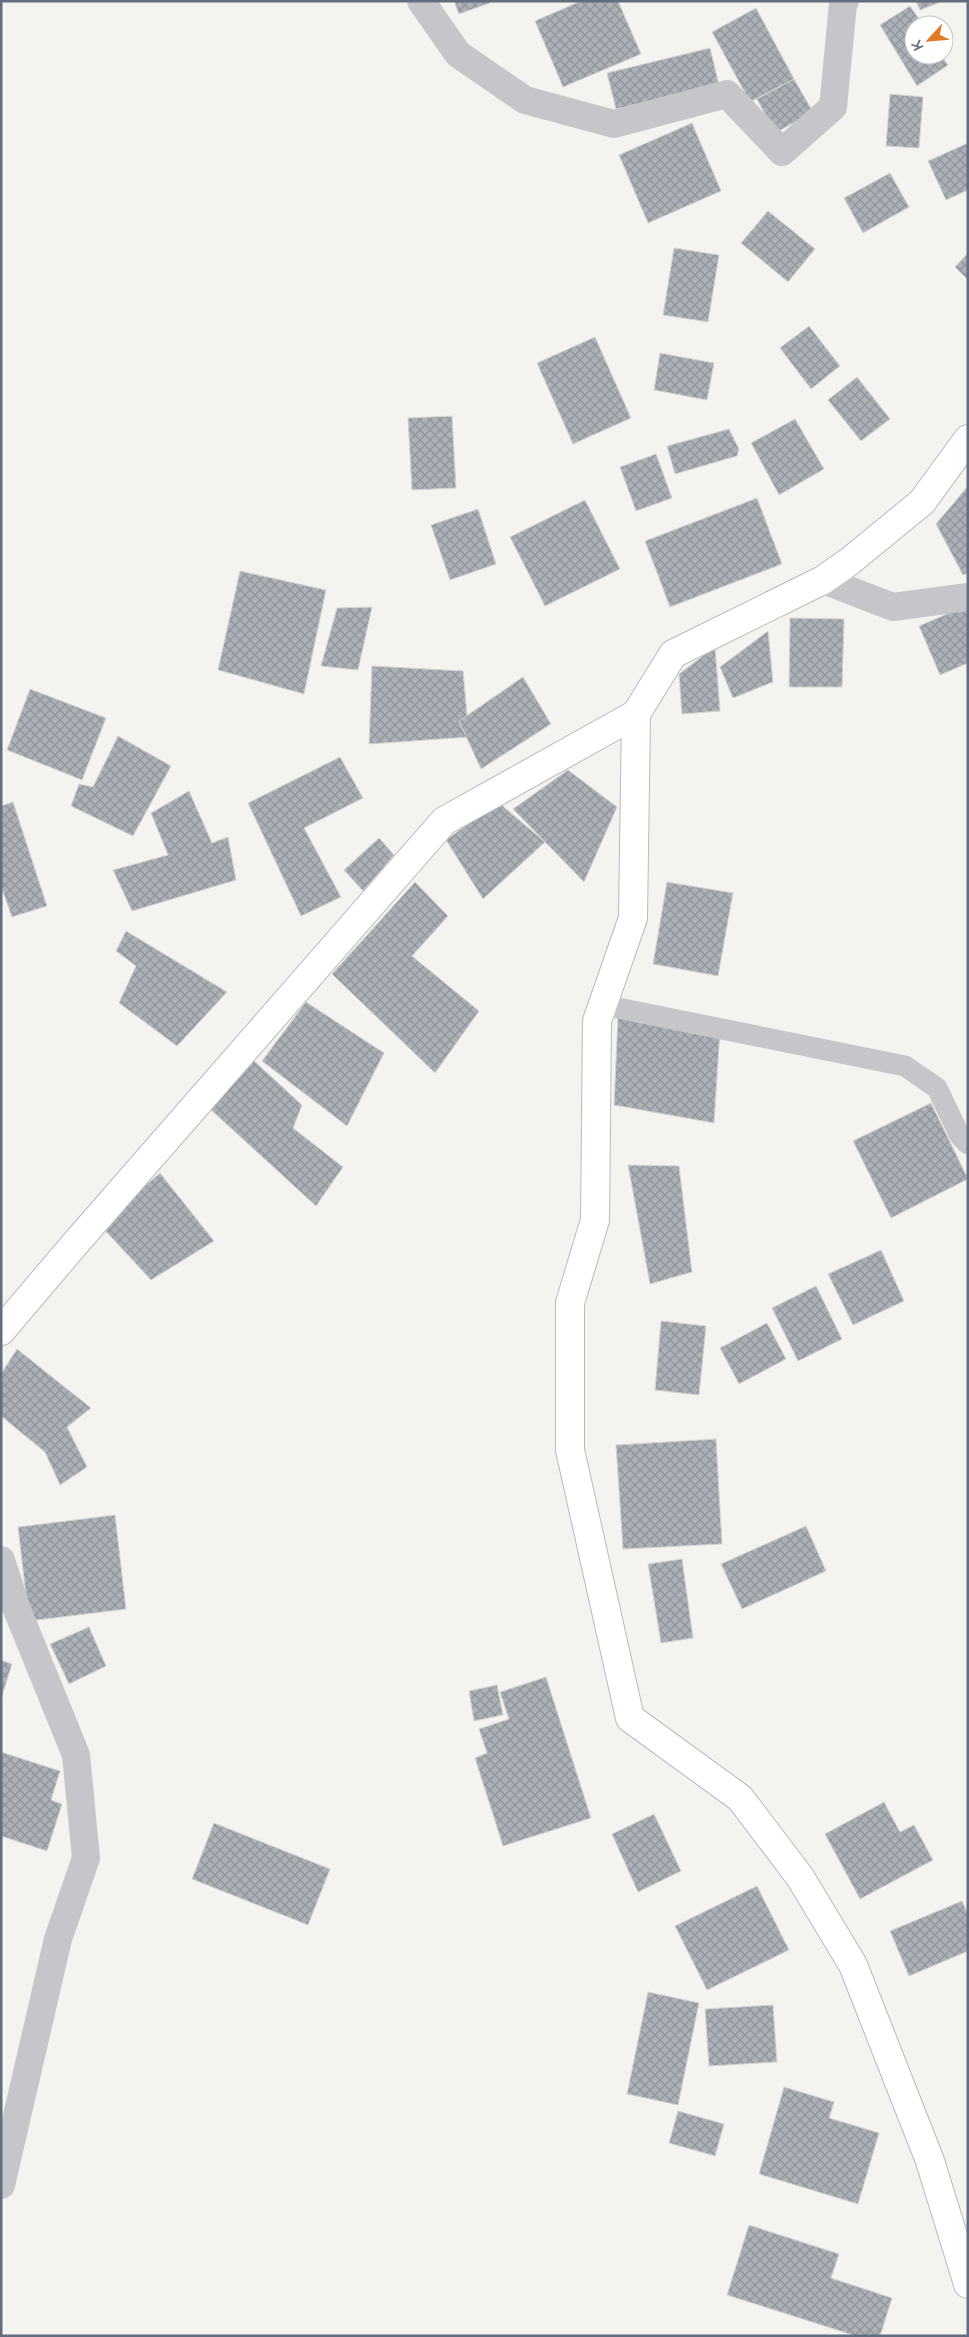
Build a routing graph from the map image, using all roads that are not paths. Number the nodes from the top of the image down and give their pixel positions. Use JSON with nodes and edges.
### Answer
{"nodes":[{"id":1,"x":421,"y":1,"type":"edge"},
{"id":2,"x":846,"y":1,"type":"edge"},
{"id":3,"x":968,"y":438,"type":"edge"},
{"id":4,"x":822,"y":580,"type":"junction"},
{"id":5,"x":968,"y":597,"type":"edge"},
{"id":6,"x":636,"y":714,"type":"junction"},
{"id":7,"x":604,"y":1006,"type":"junction"},
{"id":8,"x":968,"y":1144,"type":"edge"},
{"id":9,"x":1,"y":1331,"type":"edge"},
{"id":10,"x":1,"y":1560,"type":"edge"},
{"id":11,"x":1,"y":2185,"type":"edge"},
{"id":12,"x":968,"y":2284,"type":"edge"}],
"edges":[{"from":1,"to":2,"type":"street"},
{"from":3,"to":4,"type":"street"},
{"from":4,"to":5,"type":"street"},
{"from":4,"to":6,"type":"street"},
{"from":6,"to":7,"type":"street"},
{"from":6,"to":9,"type":"street"},
{"from":7,"to":8,"type":"lane"},
{"from":7,"to":12,"type":"street"},
{"from":10,"to":11,"type":"street"}]}
